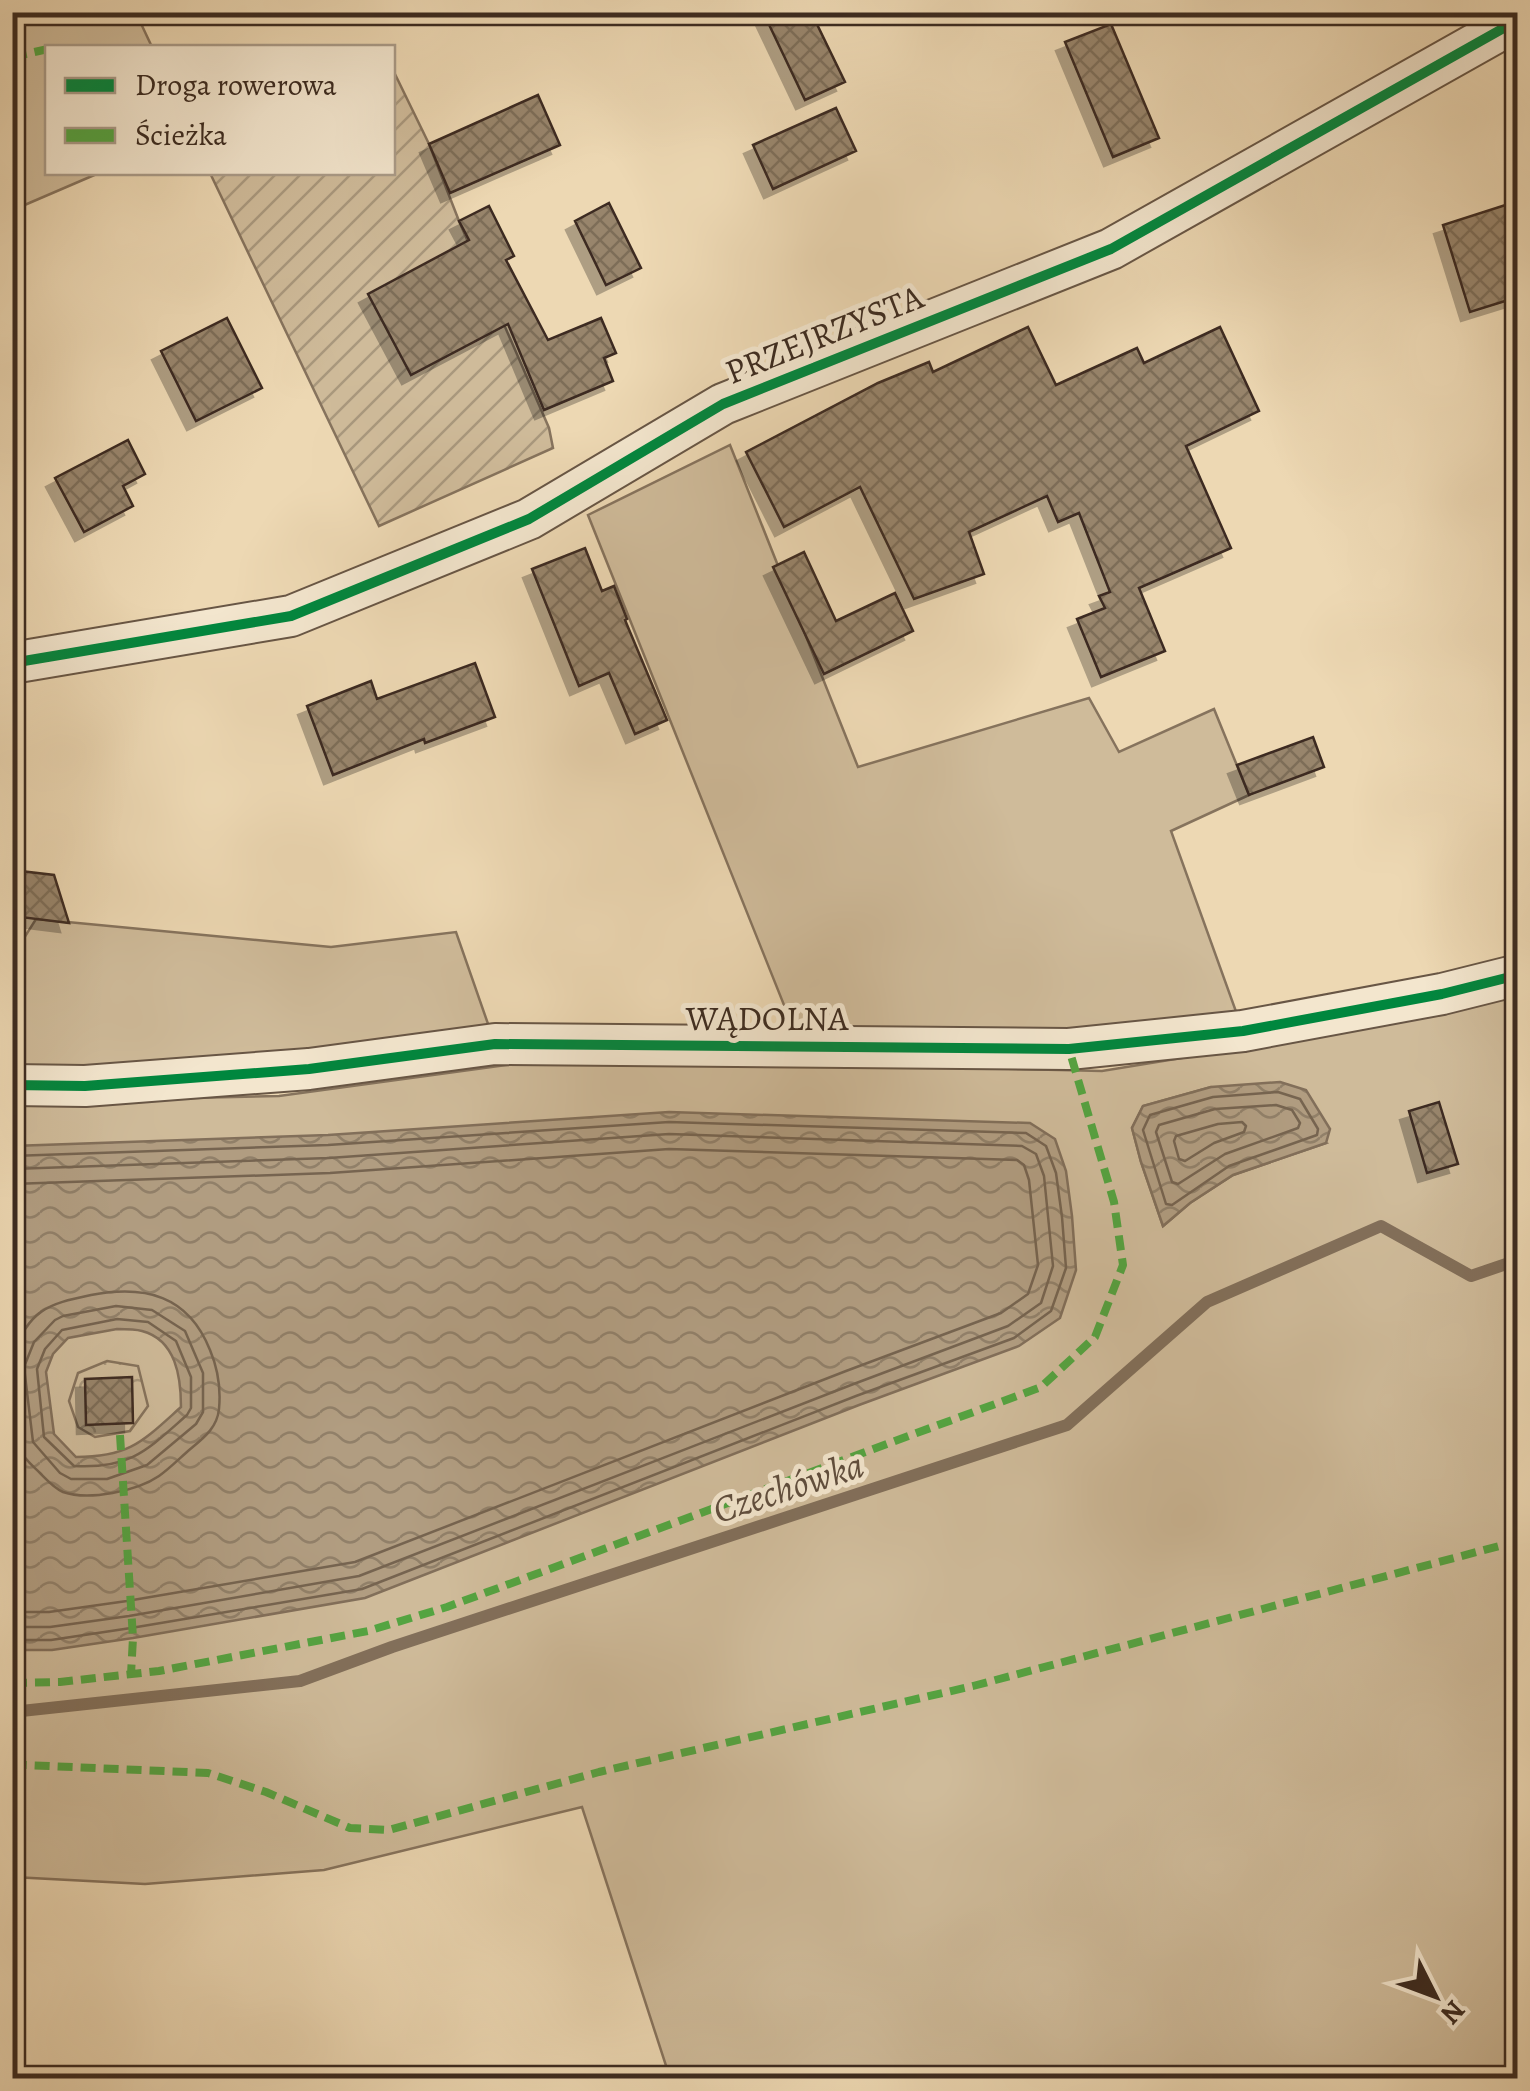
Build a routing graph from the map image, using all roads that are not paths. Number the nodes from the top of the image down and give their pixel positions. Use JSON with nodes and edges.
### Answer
{"nodes":[{"id":1,"x":1518,"y":20,"type":"edge"},
{"id":2,"x":12,"y":662,"type":"edge"},
{"id":3,"x":1518,"y":975,"type":"edge"},
{"id":4,"x":12,"y":1085,"type":"edge"}],
"edges":[{"from":1,"to":2,"type":"street","name":"PRZEJRZYSTA"},
{"from":3,"to":4,"type":"street","name":"WĄDOLNA"}]}
